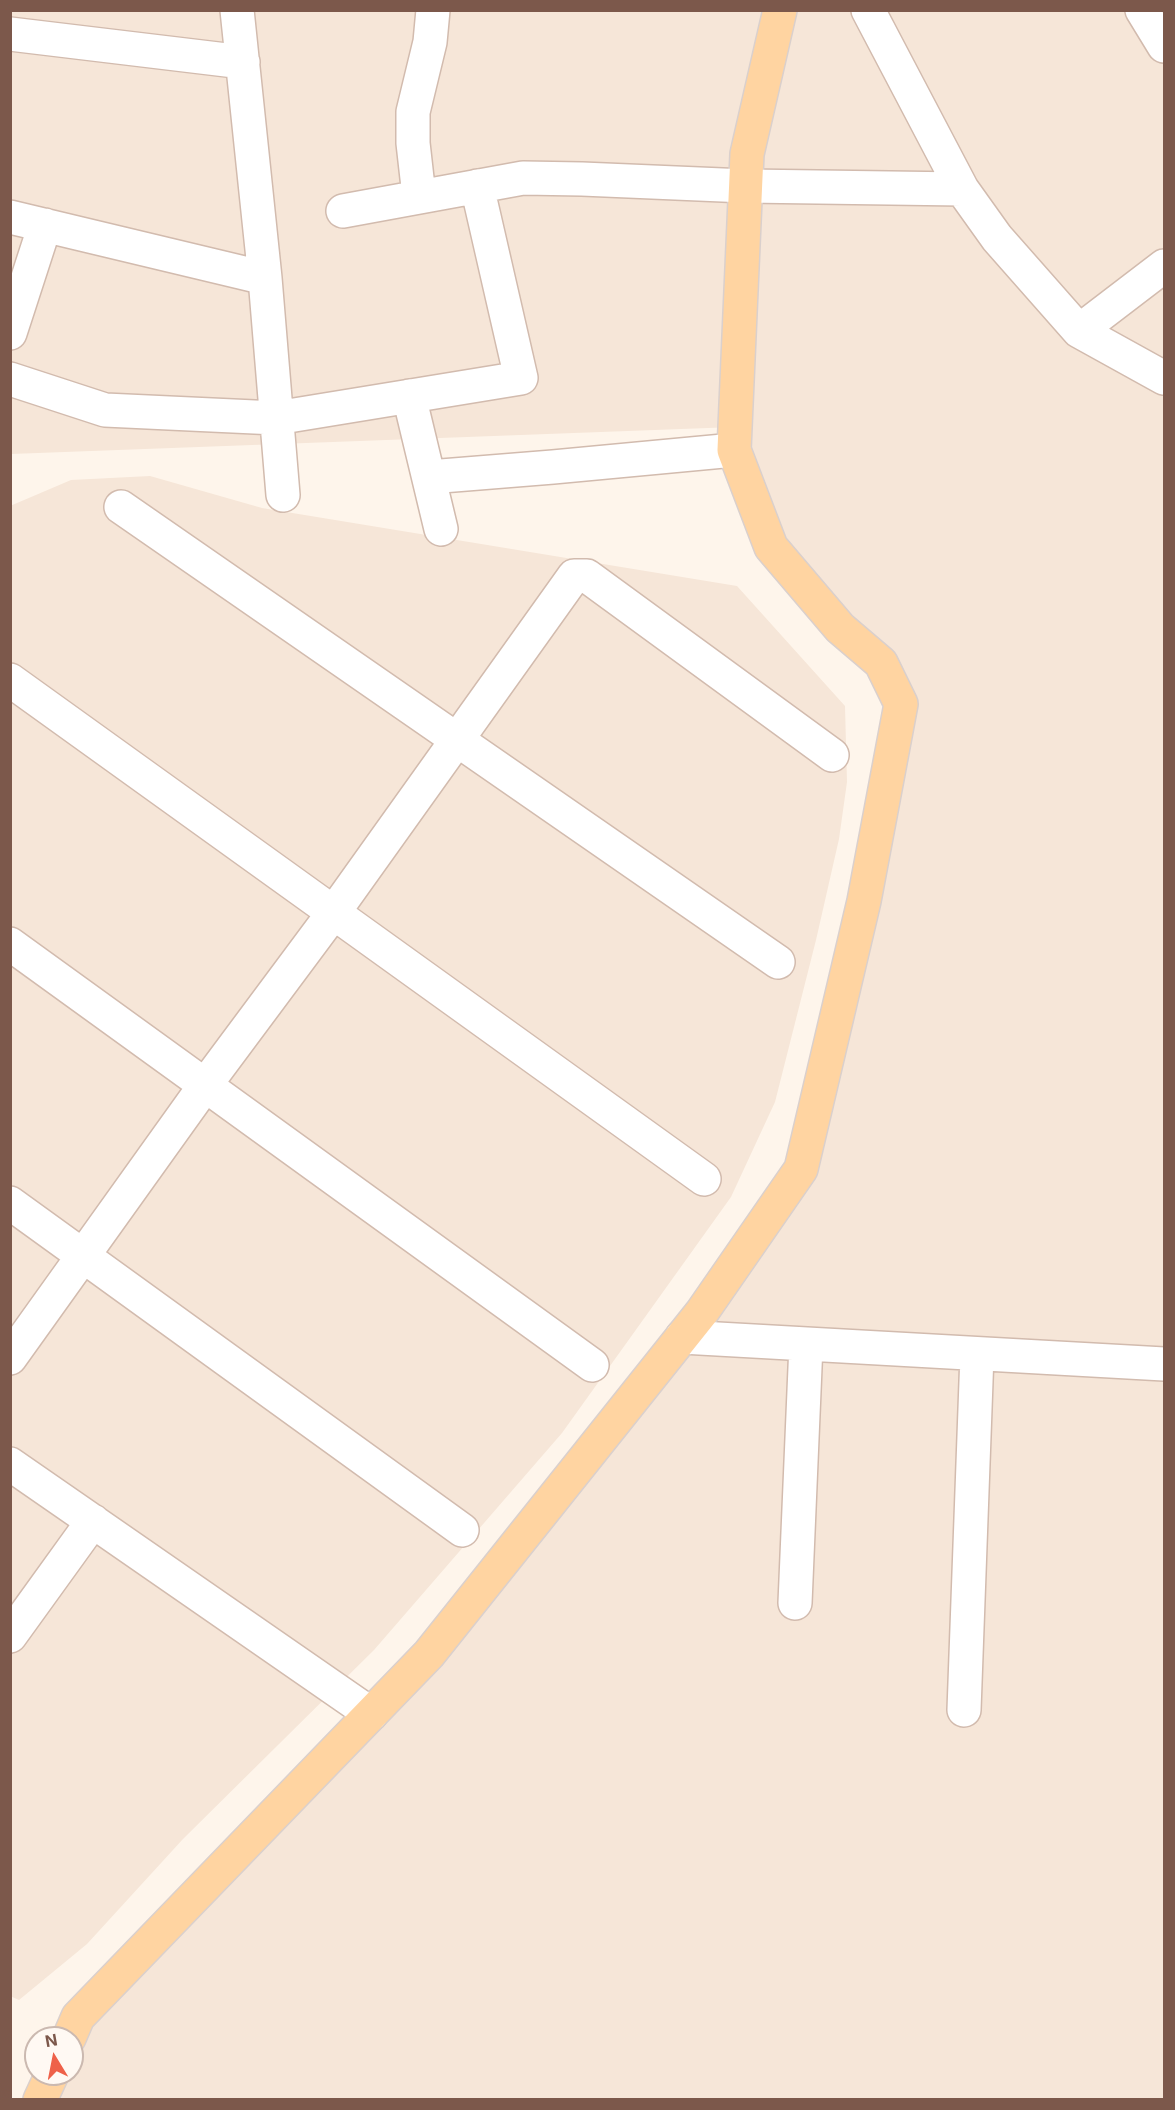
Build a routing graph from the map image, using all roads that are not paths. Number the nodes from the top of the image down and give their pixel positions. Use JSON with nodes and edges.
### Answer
{"nodes":[{"id":1,"x":237,"y":10,"type":"edge"},
{"id":2,"x":433,"y":10,"type":"edge"},
{"id":3,"x":780,"y":10,"type":"edge"},
{"id":4,"x":1142,"y":10,"type":"edge"},
{"id":5,"x":870,"y":11,"type":"edge"},
{"id":6,"x":10,"y":34,"type":"edge"},
{"id":7,"x":1164,"y":45,"type":"edge"},
{"id":8,"x":243,"y":62,"type":"junction"},
{"id":9,"x":477,"y":186,"type":"junction"},
{"id":10,"x":746,"y":186,"type":"junction"},
{"id":11,"x":962,"y":189,"type":"junction"},
{"id":12,"x":419,"y":196,"type":"junction"},
{"id":13,"x":343,"y":211,"type":"dead end"},
{"id":14,"x":10,"y":217,"type":"edge"},
{"id":15,"x":45,"y":225,"type":"junction"},
{"id":16,"x":1164,"y":266,"type":"edge"},
{"id":17,"x":265,"y":278,"type":"junction"},
{"id":18,"x":1078,"y":331,"type":"junction"},
{"id":19,"x":10,"y":333,"type":"edge"},
{"id":20,"x":1164,"y":378,"type":"edge"},
{"id":21,"x":10,"y":379,"type":"edge"},
{"id":22,"x":409,"y":396,"type":"junction"},
{"id":23,"x":276,"y":418,"type":"junction"},
{"id":24,"x":734,"y":450,"type":"junction"},
{"id":25,"x":429,"y":477,"type":"junction"},
{"id":26,"x":283,"y":495,"type":"dead end"},
{"id":27,"x":121,"y":507,"type":"dead end"},
{"id":28,"x":441,"y":529,"type":"dead end"},
{"id":29,"x":10,"y":680,"type":"edge"},
{"id":30,"x":456,"y":739,"type":"junction"},
{"id":31,"x":832,"y":755,"type":"dead end"},
{"id":32,"x":334,"y":912,"type":"junction"},
{"id":33,"x":10,"y":944,"type":"edge"},
{"id":34,"x":778,"y":962,"type":"dead end"},
{"id":35,"x":206,"y":1084,"type":"junction"},
{"id":36,"x":704,"y":1179,"type":"dead end"},
{"id":37,"x":10,"y":1203,"type":"edge"},
{"id":38,"x":83,"y":1256,"type":"junction"},
{"id":39,"x":682,"y":1337,"type":"junction"},
{"id":40,"x":806,"y":1344,"type":"junction"},
{"id":41,"x":977,"y":1354,"type":"junction"},
{"id":42,"x":10,"y":1358,"type":"edge"},
{"id":43,"x":1164,"y":1364,"type":"edge"},
{"id":44,"x":592,"y":1365,"type":"dead end"},
{"id":45,"x":10,"y":1464,"type":"edge"},
{"id":46,"x":93,"y":1521,"type":"junction"},
{"id":47,"x":462,"y":1530,"type":"dead end"},
{"id":48,"x":795,"y":1603,"type":"dead end"},
{"id":49,"x":10,"y":1636,"type":"edge"},
{"id":50,"x":964,"y":1710,"type":"dead end"},
{"id":51,"x":371,"y":1714,"type":"junction"},
{"id":52,"x":74,"y":2026,"type":"edge"},
{"id":53,"x":46,"y":2086,"type":"edge"},
{"id":54,"x":40,"y":2100,"type":"edge"}],
"edges":[{"from":1,"to":8,"type":"street"},
{"from":2,"to":12,"type":"street"},
{"from":3,"to":10,"type":"main road"},
{"from":4,"to":7,"type":"street"},
{"from":5,"to":11,"type":"street"},
{"from":6,"to":8,"type":"street"},
{"from":8,"to":17,"type":"street"},
{"from":9,"to":10,"type":"street"},
{"from":9,"to":12,"type":"street"},
{"from":9,"to":22,"type":"street"},
{"from":10,"to":11,"type":"street"},
{"from":10,"to":24,"type":"main road"},
{"from":11,"to":18,"type":"street"},
{"from":12,"to":13,"type":"street"},
{"from":14,"to":15,"type":"street"},
{"from":15,"to":17,"type":"street"},
{"from":15,"to":19,"type":"street"},
{"from":16,"to":18,"type":"street"},
{"from":17,"to":23,"type":"street"},
{"from":18,"to":20,"type":"street"},
{"from":21,"to":23,"type":"street"},
{"from":22,"to":23,"type":"street"},
{"from":22,"to":25,"type":"street"},
{"from":23,"to":26,"type":"street"},
{"from":24,"to":25,"type":"street"},
{"from":24,"to":39,"type":"main road"},
{"from":25,"to":28,"type":"street"},
{"from":27,"to":30,"type":"street"},
{"from":29,"to":32,"type":"street"},
{"from":30,"to":31,"type":"street"},
{"from":30,"to":32,"type":"street"},
{"from":30,"to":34,"type":"street"},
{"from":32,"to":35,"type":"street"},
{"from":32,"to":36,"type":"street"},
{"from":33,"to":35,"type":"street"},
{"from":35,"to":38,"type":"street"},
{"from":35,"to":44,"type":"street"},
{"from":37,"to":38,"type":"street"},
{"from":38,"to":42,"type":"street"},
{"from":38,"to":47,"type":"street"},
{"from":39,"to":40,"type":"street"},
{"from":39,"to":51,"type":"main road"},
{"from":40,"to":41,"type":"street"},
{"from":40,"to":48,"type":"street"},
{"from":41,"to":43,"type":"street"},
{"from":41,"to":50,"type":"street"},
{"from":45,"to":46,"type":"street"},
{"from":46,"to":49,"type":"street"},
{"from":46,"to":51,"type":"street"},
{"from":51,"to":52,"type":"main road"},
{"from":53,"to":54,"type":"main road"}]}
